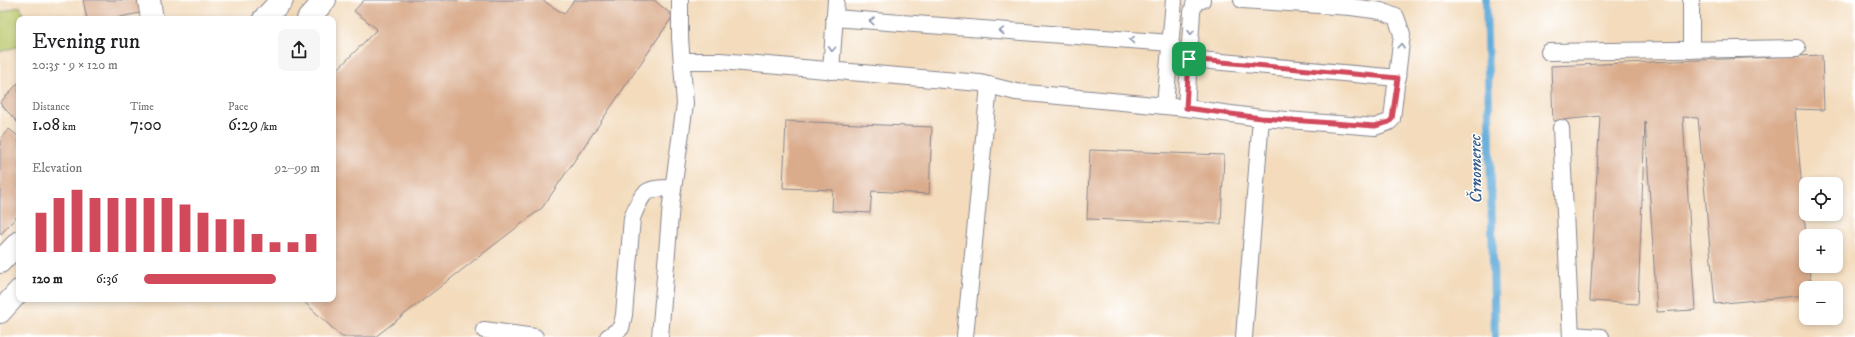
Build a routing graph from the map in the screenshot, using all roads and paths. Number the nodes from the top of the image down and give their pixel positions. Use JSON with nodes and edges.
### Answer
{"nodes":[{"id":1,"x":149,"y":0,"type":"edge"},
{"id":2,"x":282,"y":0,"type":"edge"},
{"id":3,"x":325,"y":0,"type":"edge"},
{"id":4,"x":680,"y":0,"type":"edge"},
{"id":5,"x":836,"y":0,"type":"edge"},
{"id":6,"x":1174,"y":0,"type":"edge"},
{"id":7,"x":1202,"y":0,"type":"edge"},
{"id":8,"x":1242,"y":0,"type":"edge"},
{"id":9,"x":1691,"y":0,"type":"edge"},
{"id":10,"x":152,"y":16,"type":"edge"},
{"id":11,"x":267,"y":16,"type":"edge"},
{"id":12,"x":311,"y":16,"type":"edge"},
{"id":13,"x":834,"y":18,"type":"junction"},
{"id":14,"x":1171,"y":43,"type":"junction"},
{"id":15,"x":1797,"y":48,"type":"dead end"},
{"id":16,"x":1691,"y":50,"type":"junction"},
{"id":17,"x":1549,"y":52,"type":"dead end"},
{"id":18,"x":1189,"y":59,"type":"junction"},
{"id":19,"x":682,"y":61,"type":"junction"},
{"id":20,"x":831,"y":71,"type":"junction"},
{"id":21,"x":1398,"y":78,"type":"junction"},
{"id":22,"x":989,"y":85,"type":"junction"},
{"id":23,"x":1165,"y":106,"type":"junction"},
{"id":24,"x":1186,"y":108,"type":"junction"},
{"id":25,"x":1261,"y":118,"type":"junction"},
{"id":26,"x":1561,"y":128,"type":"dead end"},
{"id":27,"x":673,"y":188,"type":"junction"},
{"id":28,"x":16,"y":245,"type":"edge"},
{"id":29,"x":0,"y":262,"type":"edge"},
{"id":30,"x":16,"y":295,"type":"edge"},
{"id":31,"x":0,"y":312,"type":"edge"},
{"id":32,"x":484,"y":330,"type":"dead end"},
{"id":33,"x":1571,"y":336,"type":"edge"},
{"id":34,"x":534,"y":337,"type":"edge"},
{"id":35,"x":608,"y":337,"type":"edge"},
{"id":36,"x":660,"y":337,"type":"edge"},
{"id":37,"x":965,"y":337,"type":"edge"},
{"id":38,"x":1244,"y":337,"type":"edge"},
{"id":39,"x":1601,"y":337,"type":"edge"}],
"edges":[{"from":1,"to":10,"type":"street"},
{"from":2,"to":11,"type":"street"},
{"from":3,"to":12,"type":"street"},
{"from":4,"to":19,"type":"lane"},
{"from":5,"to":13,"type":"lane"},
{"from":6,"to":14,"type":"lane"},
{"from":7,"to":18,"type":"lane","one_way":true},
{"from":21,"to":8,"type":"lane","one_way":true},
{"from":9,"to":16,"type":"lane"},
{"from":14,"to":13,"type":"lane","one_way":true},
{"from":13,"to":20,"type":"lane","one_way":true},
{"from":14,"to":23,"type":"lane"},
{"from":15,"to":16,"type":"lane"},
{"from":16,"to":17,"type":"lane"},
{"from":18,"to":21,"type":"lane"},
{"from":18,"to":24,"type":"lane"},
{"from":19,"to":20,"type":"lane"},
{"from":19,"to":27,"type":"lane"},
{"from":20,"to":22,"type":"lane"},
{"from":21,"to":25,"type":"lane"},
{"from":22,"to":23,"type":"lane"},
{"from":22,"to":37,"type":"lane"},
{"from":23,"to":24,"type":"lane"},
{"from":24,"to":25,"type":"lane"},
{"from":25,"to":38,"type":"lane"},
{"from":26,"to":33,"type":"lane"},
{"from":27,"to":35,"type":"lane"},
{"from":27,"to":36,"type":"lane"},
{"from":28,"to":29,"type":"street"},
{"from":30,"to":31,"type":"street"},
{"from":32,"to":34,"type":"lane"},
{"from":33,"to":39,"type":"lane"}]}
